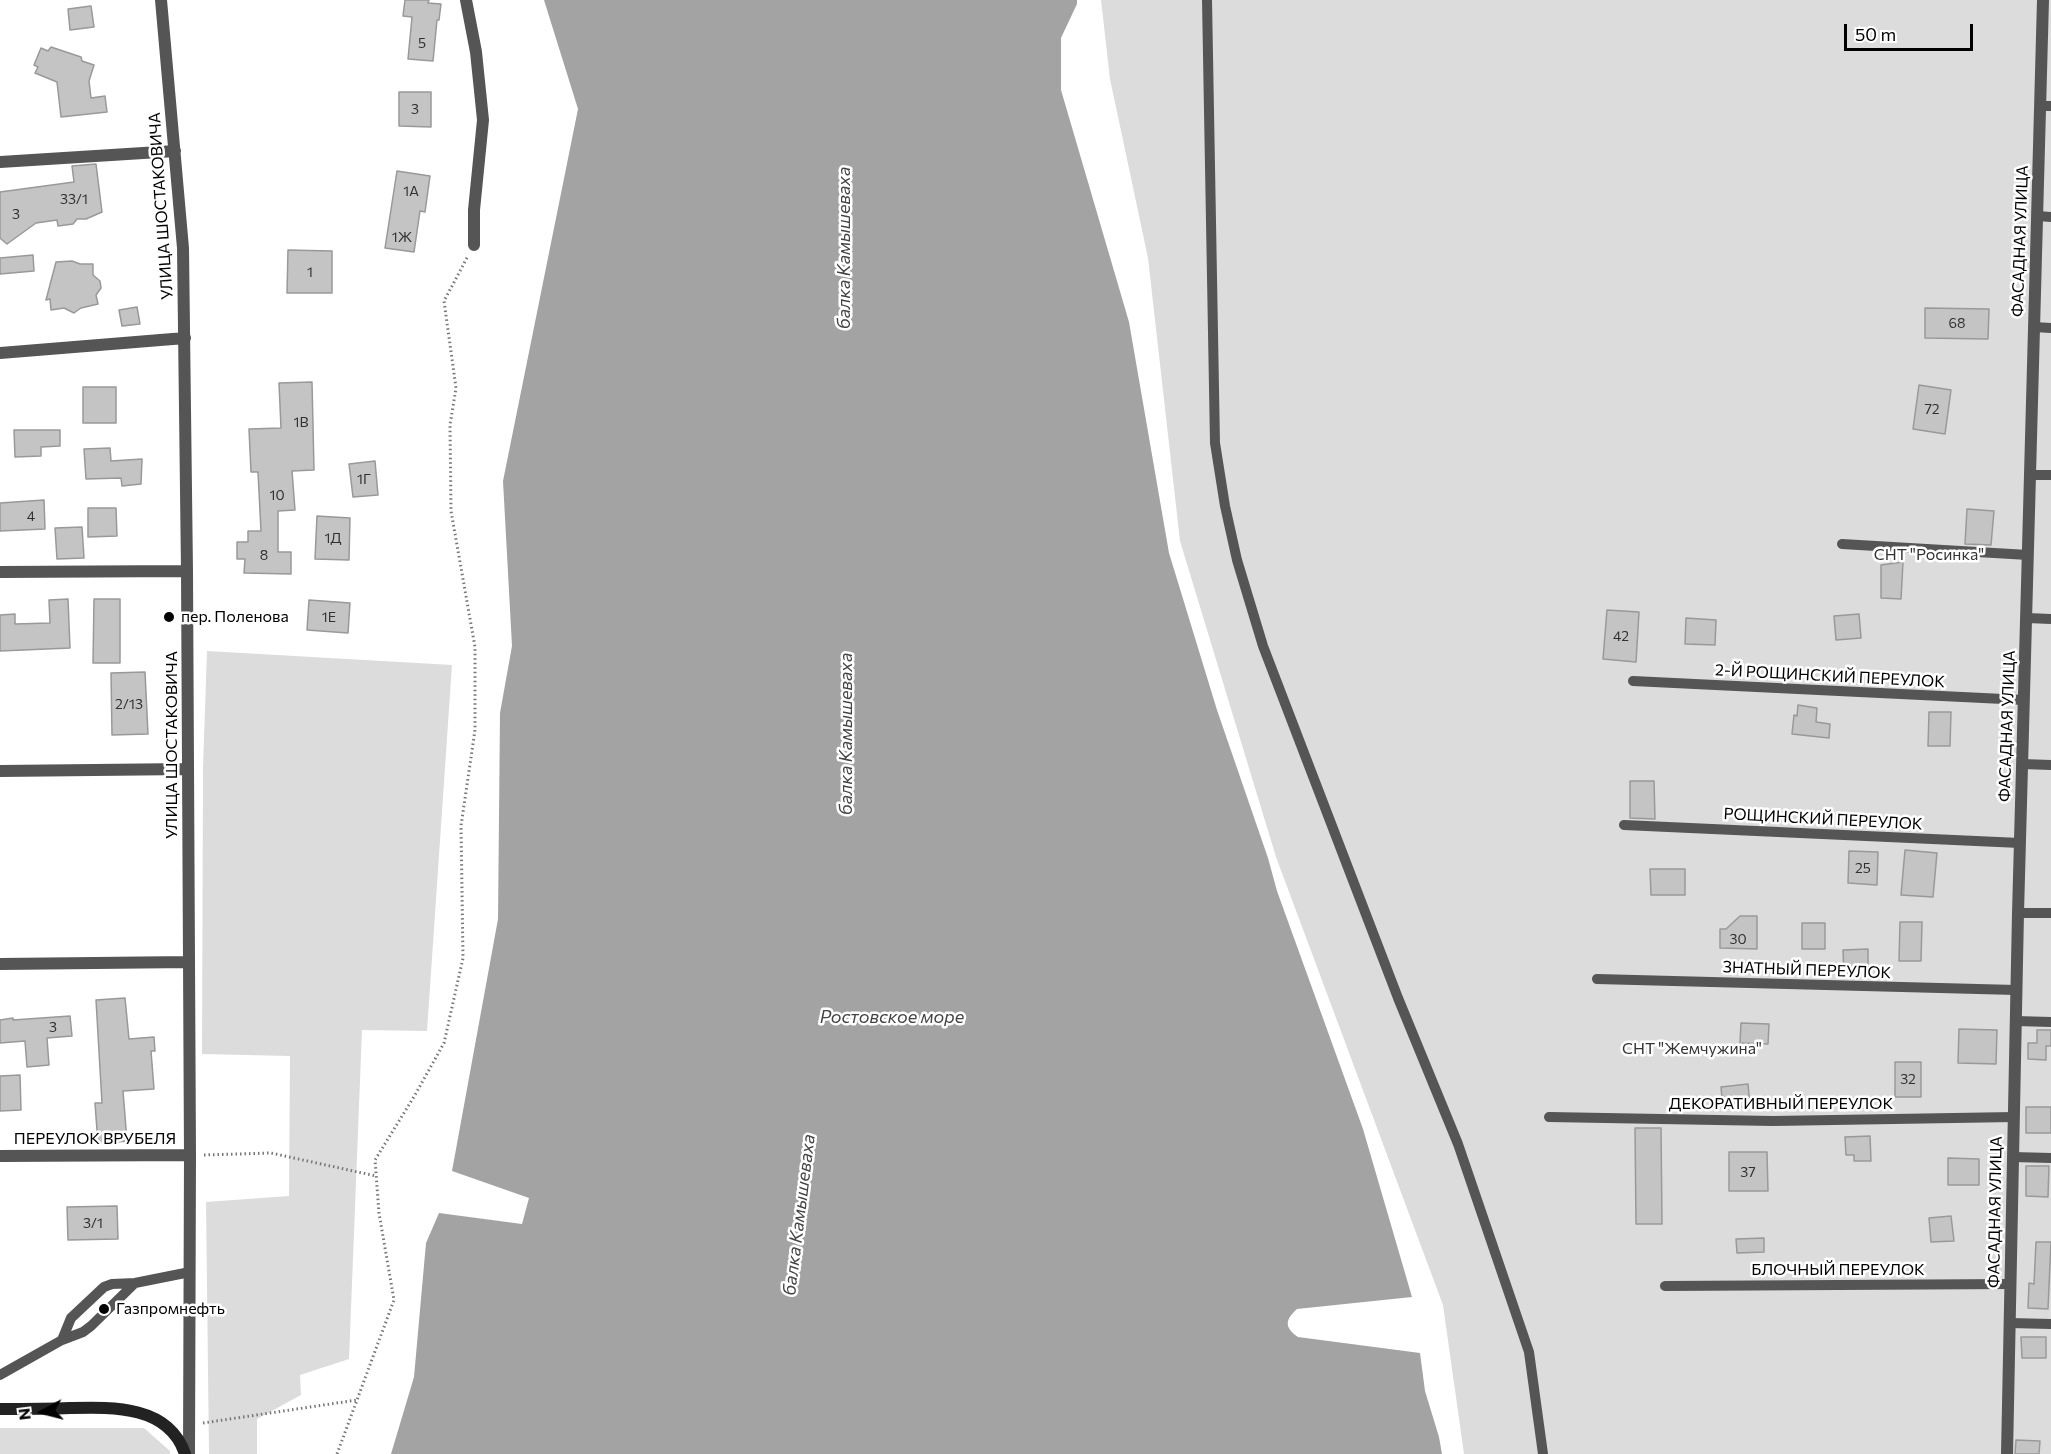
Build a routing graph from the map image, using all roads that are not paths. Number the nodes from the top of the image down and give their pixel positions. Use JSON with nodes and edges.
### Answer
{"nodes":[{"id":1,"x":161,"y":0,"type":"edge"},
{"id":2,"x":466,"y":0,"type":"edge"},
{"id":3,"x":1207,"y":0,"type":"edge"},
{"id":4,"x":2043,"y":0,"type":"edge"},
{"id":5,"x":2046,"y":106,"type":"edge"},
{"id":6,"x":175,"y":151,"type":"junction"},
{"id":7,"x":0,"y":162,"type":"edge"},
{"id":8,"x":2038,"y":216,"type":"junction"},
{"id":9,"x":2051,"y":217,"type":"edge"},
{"id":10,"x":474,"y":245,"type":"road end"},
{"id":11,"x":2034,"y":327,"type":"junction"},
{"id":12,"x":2051,"y":328,"type":"edge"},
{"id":13,"x":185,"y":338,"type":"junction"},
{"id":14,"x":0,"y":353,"type":"edge"},
{"id":15,"x":2030,"y":475,"type":"junction"},
{"id":16,"x":2051,"y":475,"type":"edge"},
{"id":17,"x":1842,"y":544,"type":"dead end"},
{"id":18,"x":2028,"y":555,"type":"junction"},
{"id":19,"x":187,"y":571,"type":"junction"},
{"id":20,"x":0,"y":572,"type":"edge"},
{"id":21,"x":2026,"y":618,"type":"junction"},
{"id":22,"x":2051,"y":619,"type":"edge"},
{"id":23,"x":1633,"y":681,"type":"dead end"},
{"id":24,"x":2024,"y":700,"type":"junction"},
{"id":25,"x":2022,"y":764,"type":"junction"},
{"id":26,"x":2051,"y":765,"type":"edge"},
{"id":27,"x":188,"y":769,"type":"junction"},
{"id":28,"x":0,"y":771,"type":"edge"},
{"id":29,"x":1624,"y":825,"type":"dead end"},
{"id":30,"x":2020,"y":843,"type":"junction"},
{"id":31,"x":2018,"y":913,"type":"junction"},
{"id":32,"x":2051,"y":913,"type":"edge"},
{"id":33,"x":189,"y":962,"type":"junction"},
{"id":34,"x":0,"y":964,"type":"edge"},
{"id":35,"x":1597,"y":979,"type":"dead end"},
{"id":36,"x":2016,"y":990,"type":"junction"},
{"id":37,"x":2016,"y":1021,"type":"junction"},
{"id":38,"x":2051,"y":1022,"type":"edge"},
{"id":39,"x":1549,"y":1117,"type":"dead end"},
{"id":40,"x":2014,"y":1117,"type":"junction"},
{"id":41,"x":190,"y":1155,"type":"junction"},
{"id":42,"x":0,"y":1156,"type":"edge"},
{"id":43,"x":2013,"y":1156,"type":"junction"},
{"id":44,"x":2051,"y":1158,"type":"edge"},
{"id":45,"x":190,"y":1272,"type":"junction"},
{"id":46,"x":135,"y":1283,"type":"junction"},
{"id":47,"x":2011,"y":1284,"type":"junction"},
{"id":48,"x":1665,"y":1286,"type":"dead end"},
{"id":49,"x":2010,"y":1323,"type":"junction"},
{"id":50,"x":2051,"y":1324,"type":"edge"},
{"id":51,"x":62,"y":1340,"type":"junction"},
{"id":52,"x":0,"y":1375,"type":"edge"},
{"id":53,"x":0,"y":1409,"type":"edge"},
{"id":54,"x":187,"y":1454,"type":"edge"},
{"id":55,"x":1543,"y":1454,"type":"edge"},
{"id":56,"x":2007,"y":1454,"type":"edge"}],
"edges":[{"from":1,"to":6,"type":"street","name":"УЛИЦА ШОСТАКОВИЧА"},
{"from":2,"to":10,"type":"street"},
{"from":3,"to":55,"type":"lane"},
{"from":4,"to":5,"type":"street","name":"ФАСАДНАЯ УЛИЦА"},
{"from":5,"to":8,"type":"street","name":"ФАСАДНАЯ УЛИЦА"},
{"from":6,"to":7,"type":"street"},
{"from":6,"to":13,"type":"street","name":"УЛИЦА ШОСТАКОВИЧА"},
{"from":8,"to":9,"type":"lane"},
{"from":8,"to":11,"type":"street","name":"ФАСАДНАЯ УЛИЦА"},
{"from":11,"to":12,"type":"lane"},
{"from":11,"to":15,"type":"street","name":"ФАСАДНАЯ УЛИЦА"},
{"from":13,"to":14,"type":"street"},
{"from":13,"to":19,"type":"street","name":"УЛИЦА ШОСТАКОВИЧА"},
{"from":15,"to":16,"type":"lane"},
{"from":15,"to":18,"type":"street","name":"ФАСАДНАЯ УЛИЦА"},
{"from":17,"to":18,"type":"lane"},
{"from":18,"to":21,"type":"street","name":"ФАСАДНАЯ УЛИЦА"},
{"from":19,"to":20,"type":"street"},
{"from":19,"to":27,"type":"street","name":"УЛИЦА ШОСТАКОВИЧА"},
{"from":21,"to":22,"type":"lane"},
{"from":21,"to":24,"type":"street","name":"ФАСАДНАЯ УЛИЦА"},
{"from":23,"to":24,"type":"lane","name":"2-Й РОЩИНСКИЙ ПЕРЕУЛОК"},
{"from":24,"to":25,"type":"street","name":"ФАСАДНАЯ УЛИЦА"},
{"from":25,"to":26,"type":"lane"},
{"from":25,"to":30,"type":"street","name":"ФАСАДНАЯ УЛИЦА"},
{"from":27,"to":28,"type":"street"},
{"from":27,"to":33,"type":"street","name":"УЛИЦА ШОСТАКОВИЧА"},
{"from":29,"to":30,"type":"lane","name":"РОЩИНСКИЙ ПЕРЕУЛОК"},
{"from":30,"to":31,"type":"street","name":"ФАСАДНАЯ УЛИЦА"},
{"from":31,"to":32,"type":"lane"},
{"from":31,"to":36,"type":"street","name":"ФАСАДНАЯ УЛИЦА"},
{"from":33,"to":34,"type":"street"},
{"from":33,"to":41,"type":"street","name":"УЛИЦА ШОСТАКОВИЧА"},
{"from":35,"to":36,"type":"lane","name":"ЗНАТНЫЙ ПЕРЕУЛОК"},
{"from":36,"to":37,"type":"street","name":"ФАСАДНАЯ УЛИЦА"},
{"from":37,"to":38,"type":"lane"},
{"from":37,"to":40,"type":"street","name":"ФАСАДНАЯ УЛИЦА"},
{"from":39,"to":40,"type":"lane","name":"ДЕКОРАТИВНЫЙ ПЕРЕУЛОК"},
{"from":40,"to":43,"type":"street","name":"ФАСАДНАЯ УЛИЦА"},
{"from":41,"to":42,"type":"street","name":"ПЕРЕУЛОК ВРУБЕЛЯ"},
{"from":41,"to":45,"type":"street","name":"УЛИЦА ШОСТАКОВИЧА"},
{"from":43,"to":44,"type":"lane"},
{"from":43,"to":47,"type":"street","name":"ФАСАДНАЯ УЛИЦА"},
{"from":45,"to":46,"type":"lane"},
{"from":45,"to":54,"type":"street","name":"УЛИЦА ШОСТАКОВИЧА"},
{"from":46,"to":51,"type":"lane"},
{"from":46,"to":51,"type":"lane"},
{"from":47,"to":48,"type":"lane","name":"БЛОЧНЫЙ ПЕРЕУЛОК"},
{"from":47,"to":49,"type":"street","name":"ФАСАДНАЯ УЛИЦА"},
{"from":49,"to":50,"type":"lane"},
{"from":49,"to":56,"type":"street","name":"ФАСАДНАЯ УЛИЦА"},
{"from":51,"to":52,"type":"lane"},
{"from":53,"to":54,"type":"main road"}]}
